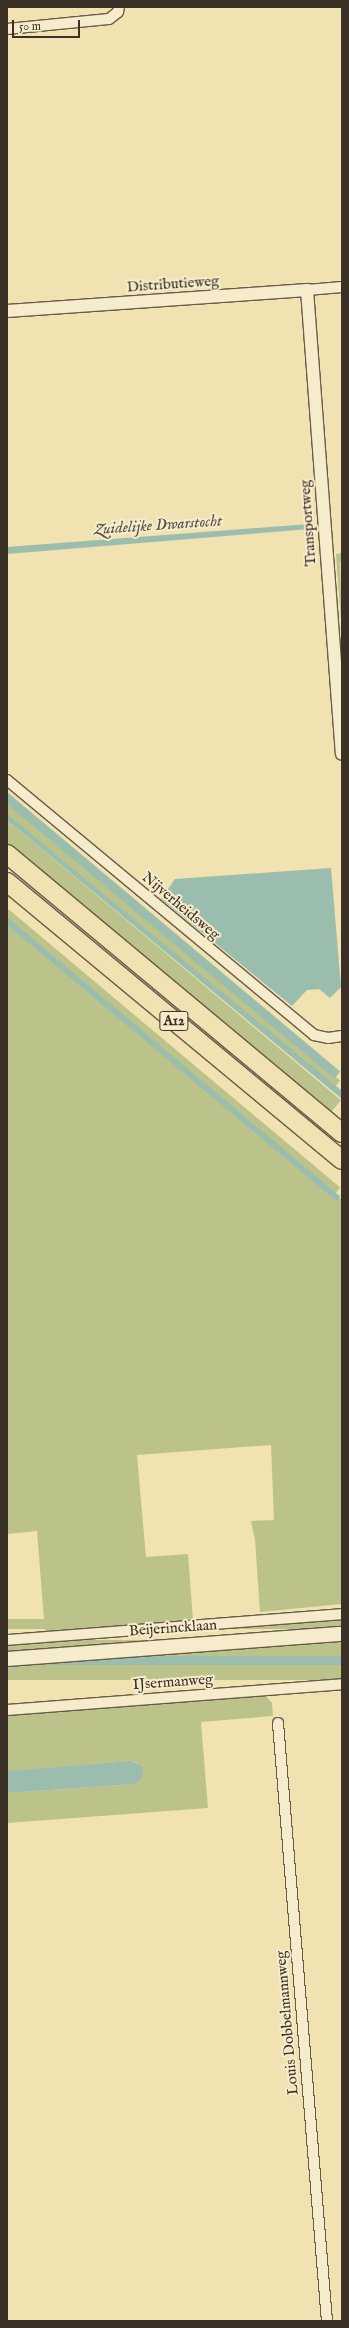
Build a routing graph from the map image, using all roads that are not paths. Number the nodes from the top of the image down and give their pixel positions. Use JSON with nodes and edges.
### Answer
{"nodes":[{"id":1,"x":119,"y":7,"type":"edge"},
{"id":2,"x":7,"y":29,"type":"edge"},
{"id":3,"x":342,"y":287,"type":"edge"},
{"id":4,"x":307,"y":290,"type":"junction"},
{"id":5,"x":7,"y":311,"type":"edge"},
{"id":6,"x":342,"y":754,"type":"edge"},
{"id":7,"x":7,"y":780,"type":"edge"},
{"id":8,"x":7,"y":854,"type":"edge"},
{"id":9,"x":7,"y":882,"type":"edge"},
{"id":10,"x":342,"y":1036,"type":"edge"},
{"id":11,"x":342,"y":1133,"type":"edge"},
{"id":12,"x":342,"y":1160,"type":"edge"},
{"id":13,"x":342,"y":1614,"type":"edge"},
{"id":14,"x":342,"y":1634,"type":"edge"},
{"id":15,"x":7,"y":1640,"type":"edge"},
{"id":16,"x":7,"y":1659,"type":"edge"},
{"id":17,"x":342,"y":1684,"type":"edge"},
{"id":18,"x":7,"y":1710,"type":"edge"},
{"id":19,"x":278,"y":1723,"type":"dead end"},
{"id":20,"x":327,"y":2321,"type":"edge"}],
"edges":[{"from":1,"to":2,"type":"street"},
{"from":3,"to":4,"type":"street","name":"Distributieweg"},
{"from":4,"to":5,"type":"street","name":"Distributieweg"},
{"from":4,"to":6,"type":"street","name":"Transportweg"},
{"from":7,"to":10,"type":"street","name":"Nijverheidsweg"},
{"from":8,"to":11,"type":"highway","number":"A12"},
{"from":9,"to":12,"type":"highway","number":"A12"},
{"from":13,"to":15,"type":"street"},
{"from":14,"to":16,"type":"main road","name":"Beijerincklaan"},
{"from":17,"to":18,"type":"street","name":"IJsermanweg"},
{"from":19,"to":20,"type":"street","name":"Louis Dobbelmannweg"}]}
